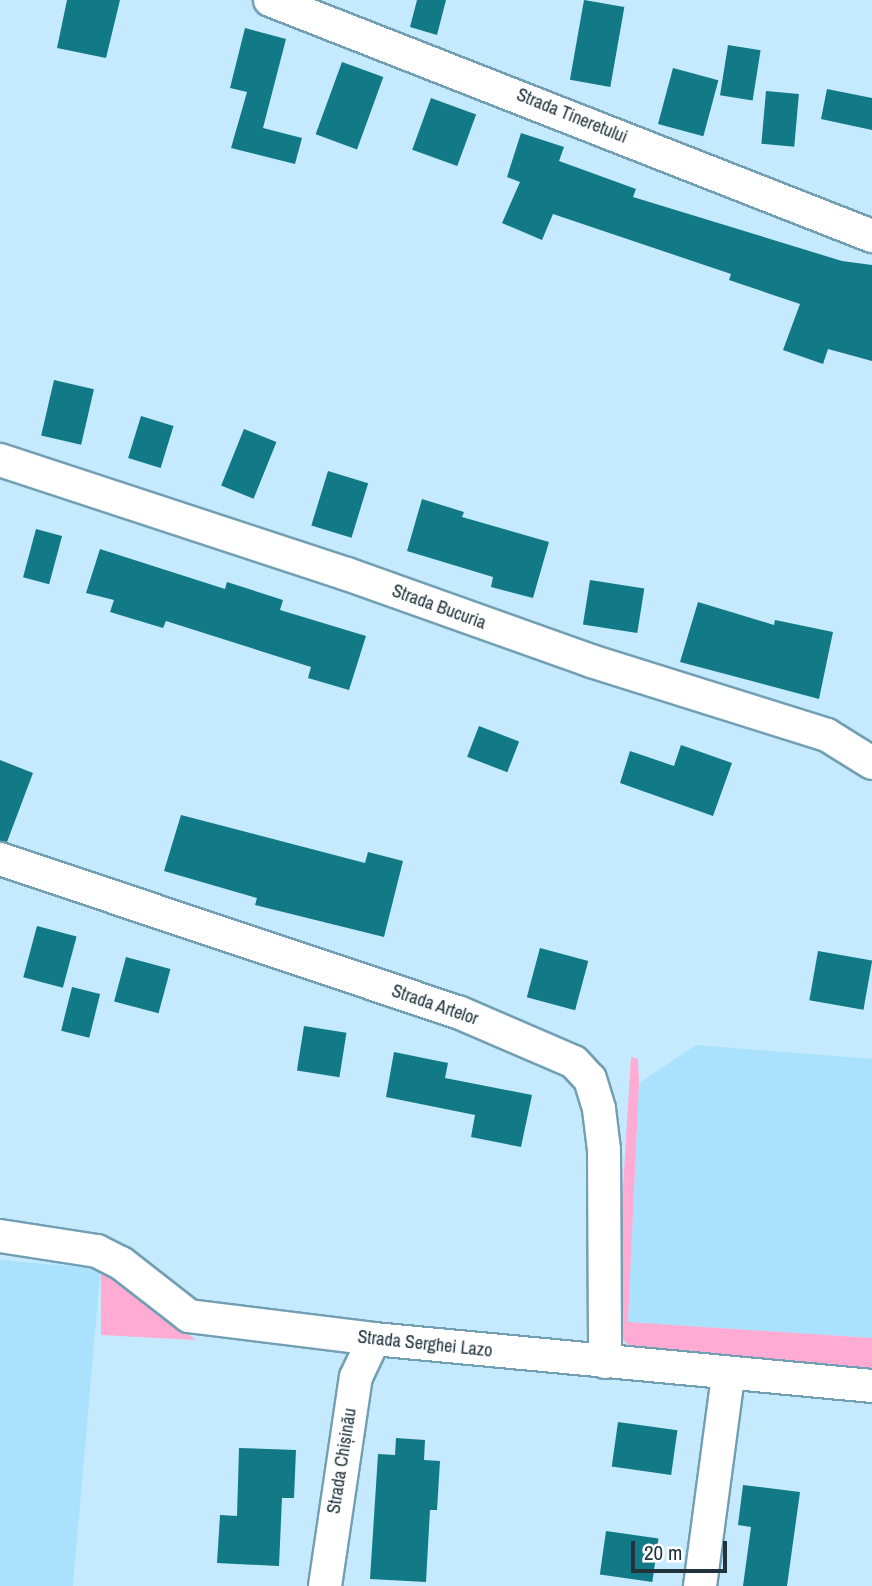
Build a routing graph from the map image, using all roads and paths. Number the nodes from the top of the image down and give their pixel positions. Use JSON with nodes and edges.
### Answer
{"nodes":[{"id":1,"x":270,"y":0,"type":"edge"},
{"id":2,"x":872,"y":236,"type":"edge"},
{"id":3,"x":0,"y":460,"type":"edge"},
{"id":4,"x":872,"y":764,"type":"edge"},
{"id":5,"x":0,"y":859,"type":"edge"},
{"id":6,"x":0,"y":1236,"type":"edge"},
{"id":7,"x":374,"y":1339,"type":"junction"},
{"id":8,"x":605,"y":1362,"type":"junction"},
{"id":9,"x":728,"y":1375,"type":"junction"},
{"id":10,"x":872,"y":1386,"type":"edge"},
{"id":11,"x":325,"y":1586,"type":"edge"},
{"id":12,"x":700,"y":1586,"type":"edge"}],
"edges":[{"from":1,"to":2,"type":"street","name":"Strada Tineretului"},
{"from":3,"to":4,"type":"street","name":"Strada Bucuria"},
{"from":5,"to":8,"type":"street","name":"Strada Artelor"},
{"from":6,"to":7,"type":"street","name":"Strada Serghei Lazo"},
{"from":7,"to":8,"type":"street","name":"Strada Serghei Lazo"},
{"from":7,"to":11,"type":"street","name":"Strada Chișinău"},
{"from":8,"to":9,"type":"street","name":"Strada Serghei Lazo"},
{"from":9,"to":10,"type":"street","name":"Strada Serghei Lazo"},
{"from":9,"to":12,"type":"street"}]}
